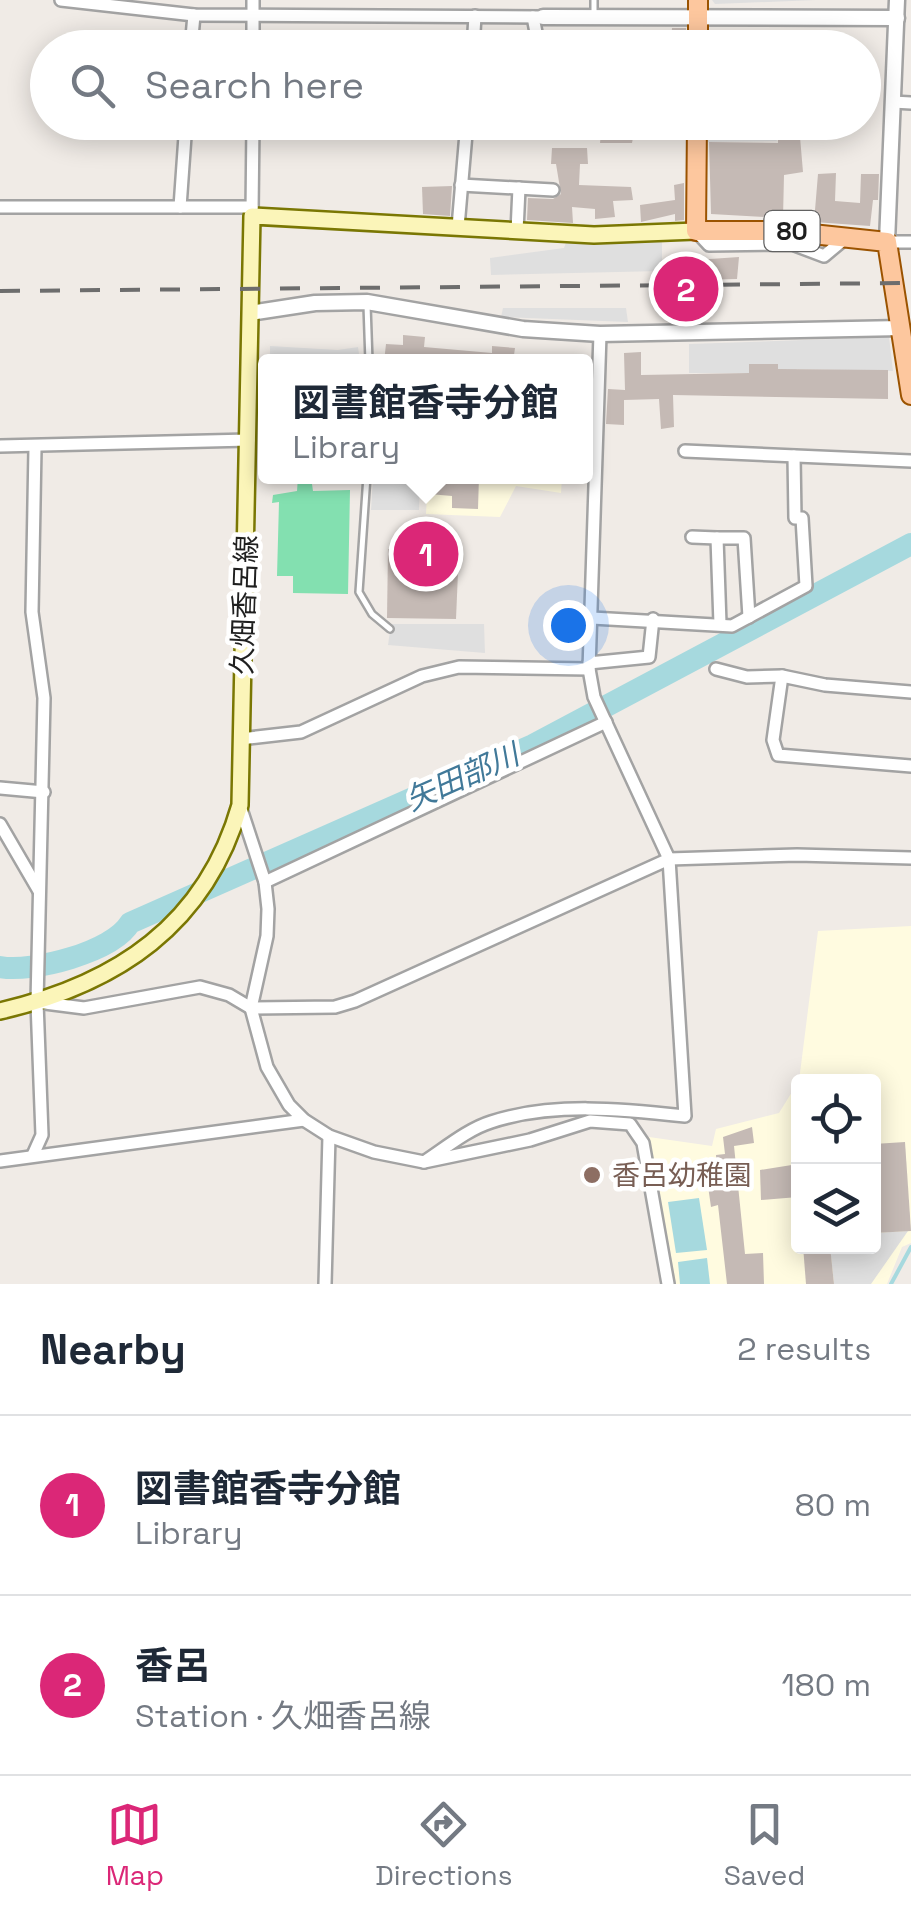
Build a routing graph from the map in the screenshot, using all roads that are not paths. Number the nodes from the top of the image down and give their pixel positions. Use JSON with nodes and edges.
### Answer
{"nodes":[{"id":1,"x":61,"y":0,"type":"edge"},
{"id":2,"x":253,"y":0,"type":"edge"},
{"id":3,"x":450,"y":0,"type":"edge"},
{"id":4,"x":594,"y":0,"type":"edge"},
{"id":5,"x":698,"y":0,"type":"edge"},
{"id":6,"x":897,"y":0,"type":"edge"},
{"id":7,"x":194,"y":15,"type":"junction"},
{"id":8,"x":253,"y":15,"type":"junction"},
{"id":9,"x":453,"y":16,"type":"junction"},
{"id":10,"x":475,"y":16,"type":"junction"},
{"id":11,"x":538,"y":17,"type":"junction"},
{"id":12,"x":594,"y":18,"type":"junction"},
{"id":13,"x":904,"y":19,"type":"edge"},
{"id":14,"x":698,"y":20,"type":"junction"},
{"id":15,"x":193,"y":30,"type":"edge"},
{"id":16,"x":253,"y":30,"type":"edge"},
{"id":17,"x":474,"y":30,"type":"edge"},
{"id":18,"x":538,"y":30,"type":"edge"},
{"id":19,"x":698,"y":30,"type":"edge"},
{"id":20,"x":893,"y":102,"type":"junction"},
{"id":21,"x":911,"y":103,"type":"edge"},
{"id":22,"x":185,"y":140,"type":"edge"},
{"id":23,"x":253,"y":140,"type":"edge"},
{"id":24,"x":465,"y":140,"type":"edge"},
{"id":25,"x":697,"y":140,"type":"edge"},
{"id":26,"x":462,"y":186,"type":"junction"},
{"id":27,"x":519,"y":188,"type":"junction"},
{"id":28,"x":553,"y":190,"type":"dead end"},
{"id":29,"x":0,"y":207,"type":"edge"},
{"id":30,"x":180,"y":207,"type":"junction"},
{"id":31,"x":252,"y":211,"type":"junction"},
{"id":32,"x":458,"y":227,"type":"junction"},
{"id":33,"x":517,"y":230,"type":"junction"},
{"id":34,"x":696,"y":231,"type":"junction"},
{"id":35,"x":887,"y":242,"type":"junction"},
{"id":36,"x":911,"y":242,"type":"edge"},
{"id":37,"x":366,"y":302,"type":"junction"},
{"id":38,"x":250,"y":313,"type":"junction"},
{"id":39,"x":902,"y":328,"type":"junction"},
{"id":40,"x":600,"y":334,"type":"junction"},
{"id":41,"x":369,"y":354,"type":"edge"},
{"id":42,"x":911,"y":395,"type":"edge"},
{"id":43,"x":249,"y":440,"type":"junction"},
{"id":44,"x":0,"y":446,"type":"edge"},
{"id":45,"x":34,"y":448,"type":"junction"},
{"id":46,"x":684,"y":451,"type":"dead end"},
{"id":47,"x":794,"y":456,"type":"junction"},
{"id":48,"x":911,"y":460,"type":"edge"},
{"id":49,"x":366,"y":484,"type":"edge"},
{"id":50,"x":692,"y":537,"type":"dead end"},
{"id":51,"x":717,"y":538,"type":"junction"},
{"id":52,"x":749,"y":617,"type":"junction"},
{"id":53,"x":592,"y":618,"type":"junction"},
{"id":54,"x":654,"y":619,"type":"junction"},
{"id":55,"x":720,"y":624,"type":"junction"},
{"id":56,"x":390,"y":628,"type":"dead end"},
{"id":57,"x":589,"y":666,"type":"junction"},
{"id":58,"x":716,"y":669,"type":"dead end"},
{"id":59,"x":782,"y":676,"type":"junction"},
{"id":60,"x":911,"y":692,"type":"edge"},
{"id":61,"x":606,"y":722,"type":"junction"},
{"id":62,"x":240,"y":739,"type":"junction"},
{"id":63,"x":911,"y":766,"type":"edge"},
{"id":64,"x":0,"y":788,"type":"edge"},
{"id":65,"x":44,"y":792,"type":"junction"},
{"id":66,"x":240,"y":805,"type":"junction"},
{"id":67,"x":0,"y":824,"type":"edge"},
{"id":68,"x":911,"y":858,"type":"edge"},
{"id":69,"x":669,"y":859,"type":"junction"},
{"id":70,"x":265,"y":882,"type":"junction"},
{"id":71,"x":39,"y":891,"type":"junction"},
{"id":72,"x":37,"y":1002,"type":"junction"},
{"id":73,"x":251,"y":1008,"type":"junction"},
{"id":74,"x":0,"y":1011,"type":"edge"},
{"id":75,"x":686,"y":1116,"type":"junction"},
{"id":76,"x":304,"y":1120,"type":"junction"},
{"id":77,"x":630,"y":1124,"type":"junction"},
{"id":78,"x":328,"y":1136,"type":"junction"},
{"id":79,"x":33,"y":1156,"type":"junction"},
{"id":80,"x":0,"y":1161,"type":"edge"},
{"id":81,"x":424,"y":1162,"type":"junction"},
{"id":82,"x":324,"y":1284,"type":"edge"},
{"id":83,"x":668,"y":1284,"type":"edge"}],
"edges":[{"from":1,"to":7,"type":"street"},
{"from":2,"to":8,"type":"street"},
{"from":3,"to":9,"type":"street"},
{"from":4,"to":12,"type":"lane"},
{"from":5,"to":14,"type":"main road"},
{"from":6,"to":13,"type":"street"},
{"from":7,"to":8,"type":"street"},
{"from":7,"to":15,"type":"street"},
{"from":8,"to":9,"type":"street"},
{"from":8,"to":16,"type":"street"},
{"from":9,"to":10,"type":"street"},
{"from":10,"to":11,"type":"street"},
{"from":10,"to":17,"type":"street"},
{"from":11,"to":12,"type":"street"},
{"from":11,"to":18,"type":"street"},
{"from":12,"to":14,"type":"street"},
{"from":13,"to":14,"type":"street"},
{"from":13,"to":20,"type":"street"},
{"from":14,"to":19,"type":"main road"},
{"from":20,"to":21,"type":"street"},
{"from":20,"to":35,"type":"street"},
{"from":22,"to":30,"type":"street"},
{"from":23,"to":31,"type":"street"},
{"from":24,"to":26,"type":"street"},
{"from":25,"to":34,"type":"main road"},
{"from":26,"to":27,"type":"street"},
{"from":26,"to":32,"type":"street"},
{"from":27,"to":28,"type":"street"},
{"from":27,"to":33,"type":"street"},
{"from":29,"to":30,"type":"street"},
{"from":30,"to":31,"type":"street"},
{"from":31,"to":32,"type":"main road"},
{"from":31,"to":38,"type":"main road","name":"久畑香呂線"},
{"from":32,"to":33,"type":"main road"},
{"from":33,"to":34,"type":"main road"},
{"from":34,"to":35,"type":"main road","number":"80"},
{"from":35,"to":36,"type":"street"},
{"from":35,"to":39,"type":"main road"},
{"from":37,"to":38,"type":"street"},
{"from":37,"to":40,"type":"street"},
{"from":37,"to":41,"type":"lane"},
{"from":38,"to":43,"type":"main road","name":"久畑香呂線"},
{"from":39,"to":40,"type":"street"},
{"from":39,"to":42,"type":"main road"},
{"from":40,"to":53,"type":"street"},
{"from":43,"to":45,"type":"street"},
{"from":43,"to":62,"type":"main road","name":"久畑香呂線"},
{"from":44,"to":45,"type":"street"},
{"from":45,"to":65,"type":"street"},
{"from":46,"to":47,"type":"street"},
{"from":47,"to":48,"type":"street"},
{"from":47,"to":52,"type":"street"},
{"from":49,"to":56,"type":"lane"},
{"from":50,"to":51,"type":"street"},
{"from":51,"to":52,"type":"street"},
{"from":51,"to":55,"type":"street"},
{"from":52,"to":55,"type":"street"},
{"from":53,"to":54,"type":"street"},
{"from":53,"to":57,"type":"street"},
{"from":54,"to":55,"type":"street"},
{"from":54,"to":57,"type":"street"},
{"from":57,"to":61,"type":"street"},
{"from":57,"to":62,"type":"street"},
{"from":58,"to":59,"type":"street"},
{"from":59,"to":60,"type":"street"},
{"from":59,"to":63,"type":"street"},
{"from":61,"to":69,"type":"street"},
{"from":61,"to":70,"type":"street"},
{"from":62,"to":66,"type":"main road","name":"久畑香呂線"},
{"from":64,"to":65,"type":"street"},
{"from":65,"to":71,"type":"street"},
{"from":66,"to":70,"type":"street"},
{"from":66,"to":72,"type":"main road","name":"久畑香呂線"},
{"from":67,"to":71,"type":"street"},
{"from":68,"to":69,"type":"street"},
{"from":69,"to":73,"type":"street"},
{"from":69,"to":75,"type":"street"},
{"from":70,"to":73,"type":"street"},
{"from":71,"to":72,"type":"street"},
{"from":72,"to":73,"type":"street"},
{"from":72,"to":74,"type":"main road","name":"久畑香呂線"},
{"from":72,"to":79,"type":"street"},
{"from":73,"to":76,"type":"street"},
{"from":75,"to":77,"type":"street"},
{"from":75,"to":81,"type":"street"},
{"from":76,"to":78,"type":"street"},
{"from":76,"to":79,"type":"street"},
{"from":77,"to":81,"type":"street"},
{"from":77,"to":83,"type":"street"},
{"from":78,"to":81,"type":"street"},
{"from":78,"to":82,"type":"street"},
{"from":79,"to":80,"type":"street"}]}
